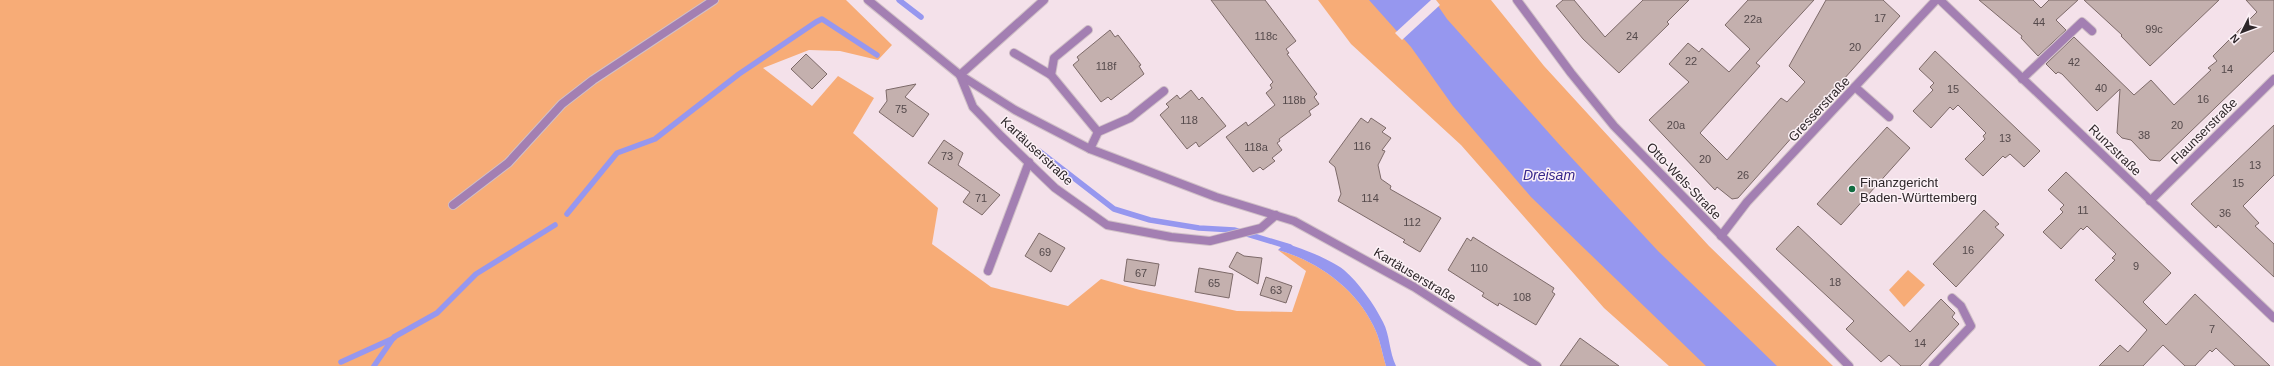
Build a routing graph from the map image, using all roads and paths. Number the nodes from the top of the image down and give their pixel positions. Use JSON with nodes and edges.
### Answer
{"nodes":[{"id":1,"x":714,"y":0,"type":"edge"},
{"id":2,"x":868,"y":0,"type":"edge"},
{"id":3,"x":1044,"y":0,"type":"edge"},
{"id":4,"x":1517,"y":0,"type":"edge"},
{"id":5,"x":1936,"y":0,"type":"edge"},
{"id":6,"x":1940,"y":0,"type":"edge"},
{"id":7,"x":1088,"y":30,"type":"dead end"},
{"id":8,"x":2092,"y":31,"type":"dead end"},
{"id":9,"x":1014,"y":53,"type":"dead end"},
{"id":10,"x":960,"y":75,"type":"junction"},
{"id":11,"x":1051,"y":75,"type":"junction"},
{"id":12,"x":2022,"y":79,"type":"junction"},
{"id":13,"x":2274,"y":79,"type":"edge"},
{"id":14,"x":1855,"y":87,"type":"junction"},
{"id":15,"x":1164,"y":90,"type":"dead end"},
{"id":16,"x":1889,"y":117,"type":"dead end"},
{"id":17,"x":1098,"y":132,"type":"junction"},
{"id":18,"x":1090,"y":149,"type":"junction"},
{"id":19,"x":1029,"y":162,"type":"junction"},
{"id":20,"x":2150,"y":201,"type":"junction"},
{"id":21,"x":453,"y":205,"type":"dead end"},
{"id":22,"x":1276,"y":214,"type":"junction"},
{"id":23,"x":1721,"y":236,"type":"junction"},
{"id":24,"x":988,"y":271,"type":"dead end"},
{"id":25,"x":1952,"y":298,"type":"dead end"},
{"id":26,"x":2274,"y":318,"type":"edge"},
{"id":27,"x":1537,"y":366,"type":"edge"},
{"id":28,"x":1849,"y":366,"type":"edge"},
{"id":29,"x":1933,"y":366,"type":"edge"}],
"edges":[{"from":1,"to":21,"type":"street"},
{"from":2,"to":10,"type":"street","name":"Kartäuserstraße"},
{"from":3,"to":10,"type":"street"},
{"from":4,"to":23,"type":"street","name":"Otto-Wels-Straße"},
{"from":5,"to":14,"type":"street","name":"Gresserstraße"},
{"from":6,"to":12,"type":"street","name":"Runzstraße"},
{"from":7,"to":11,"type":"street"},
{"from":8,"to":12,"type":"street"},
{"from":9,"to":11,"type":"street"},
{"from":10,"to":18,"type":"street","name":"Kartäuserstraße"},
{"from":10,"to":19,"type":"street","name":"Kartäuserstraße"},
{"from":11,"to":17,"type":"street"},
{"from":12,"to":20,"type":"street","name":"Runzstraße"},
{"from":13,"to":20,"type":"street","name":"Flaunserstraße"},
{"from":14,"to":16,"type":"street"},
{"from":14,"to":23,"type":"street","name":"Gresserstraße"},
{"from":15,"to":17,"type":"street"},
{"from":17,"to":18,"type":"street"},
{"from":18,"to":22,"type":"street","name":"Kartäuserstraße"},
{"from":19,"to":22,"type":"street","name":"Kartäuserstraße"},
{"from":19,"to":24,"type":"street"},
{"from":20,"to":26,"type":"street","name":"Runzstraße"},
{"from":22,"to":27,"type":"street","name":"Kartäuserstraße"},
{"from":23,"to":28,"type":"street","name":"Otto-Wels-Straße"},
{"from":25,"to":29,"type":"street"}]}
